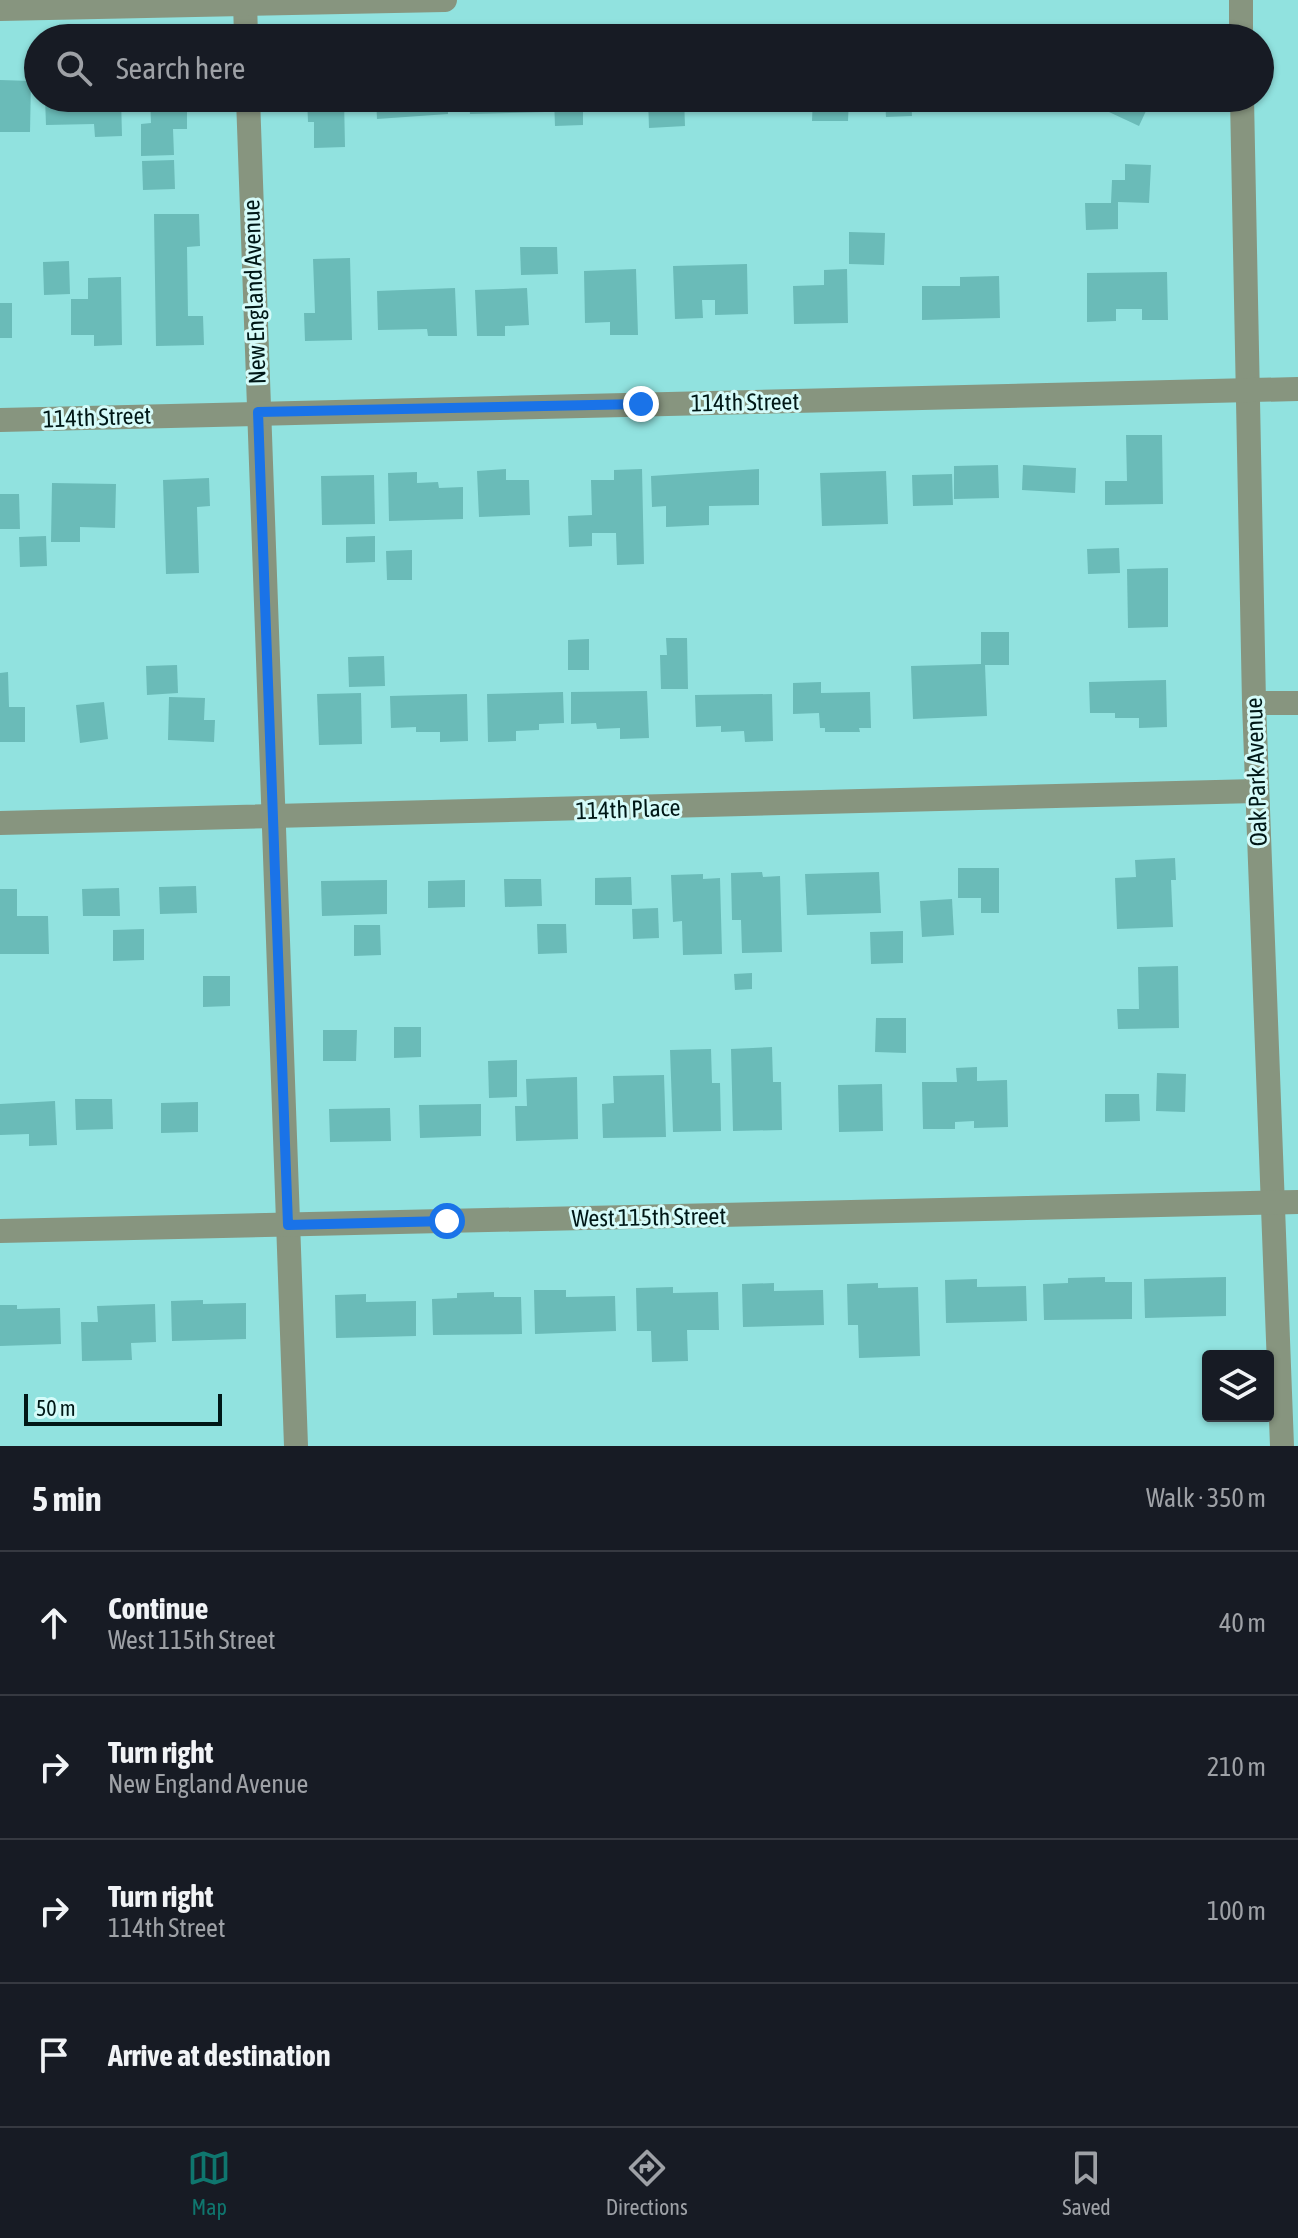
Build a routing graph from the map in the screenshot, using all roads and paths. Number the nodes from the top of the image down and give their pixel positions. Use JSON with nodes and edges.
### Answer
{"nodes":[{"id":1,"x":445,"y":0,"type":"edge"},
{"id":2,"x":1241,"y":0,"type":"edge"},
{"id":3,"x":245,"y":2,"type":"edge"},
{"id":4,"x":0,"y":9,"type":"edge"},
{"id":5,"x":246,"y":24,"type":"edge"},
{"id":6,"x":1241,"y":24,"type":"edge"},
{"id":7,"x":248,"y":112,"type":"edge"},
{"id":8,"x":1242,"y":112,"type":"edge"},
{"id":9,"x":1298,"y":389,"type":"edge"},
{"id":10,"x":1248,"y":391,"type":"junction"},
{"id":11,"x":258,"y":412,"type":"junction"},
{"id":12,"x":0,"y":420,"type":"edge"},
{"id":13,"x":1254,"y":703,"type":"junction"},
{"id":14,"x":1298,"y":703,"type":"edge"},
{"id":15,"x":1256,"y":791,"type":"junction"},
{"id":16,"x":273,"y":819,"type":"junction"},
{"id":17,"x":0,"y":823,"type":"edge"},
{"id":18,"x":1286,"y":1202,"type":"edge"},
{"id":19,"x":288,"y":1225,"type":"junction"},
{"id":20,"x":0,"y":1231,"type":"edge"},
{"id":21,"x":296,"y":1446,"type":"edge"},
{"id":22,"x":1282,"y":1446,"type":"edge"}],
"edges":[{"from":1,"to":3,"type":"street"},
{"from":2,"to":6,"type":"street"},
{"from":3,"to":4,"type":"street"},
{"from":3,"to":5,"type":"street"},
{"from":7,"to":11,"type":"street","name":"New England Avenue"},
{"from":8,"to":10,"type":"street","name":"Oak Park Avenue"},
{"from":9,"to":10,"type":"street","name":"114th Street"},
{"from":10,"to":11,"type":"street","name":"114th Street"},
{"from":10,"to":13,"type":"street","name":"Oak Park Avenue"},
{"from":11,"to":12,"type":"street","name":"114th Street"},
{"from":11,"to":16,"type":"street","name":"New England Avenue"},
{"from":13,"to":14,"type":"street"},
{"from":13,"to":15,"type":"street","name":"Oak Park Avenue"},
{"from":15,"to":16,"type":"street","name":"114th Place"},
{"from":15,"to":18,"type":"street","name":"Oak Park Avenue"},
{"from":16,"to":17,"type":"street","name":"114th Place"},
{"from":16,"to":19,"type":"street","name":"New England Avenue"},
{"from":18,"to":19,"type":"street","name":"West 115th Street"},
{"from":18,"to":22,"type":"street","name":"Oak Park Avenue"},
{"from":19,"to":20,"type":"street","name":"West 115th Street"},
{"from":19,"to":21,"type":"street","name":"New England Avenue"}]}
